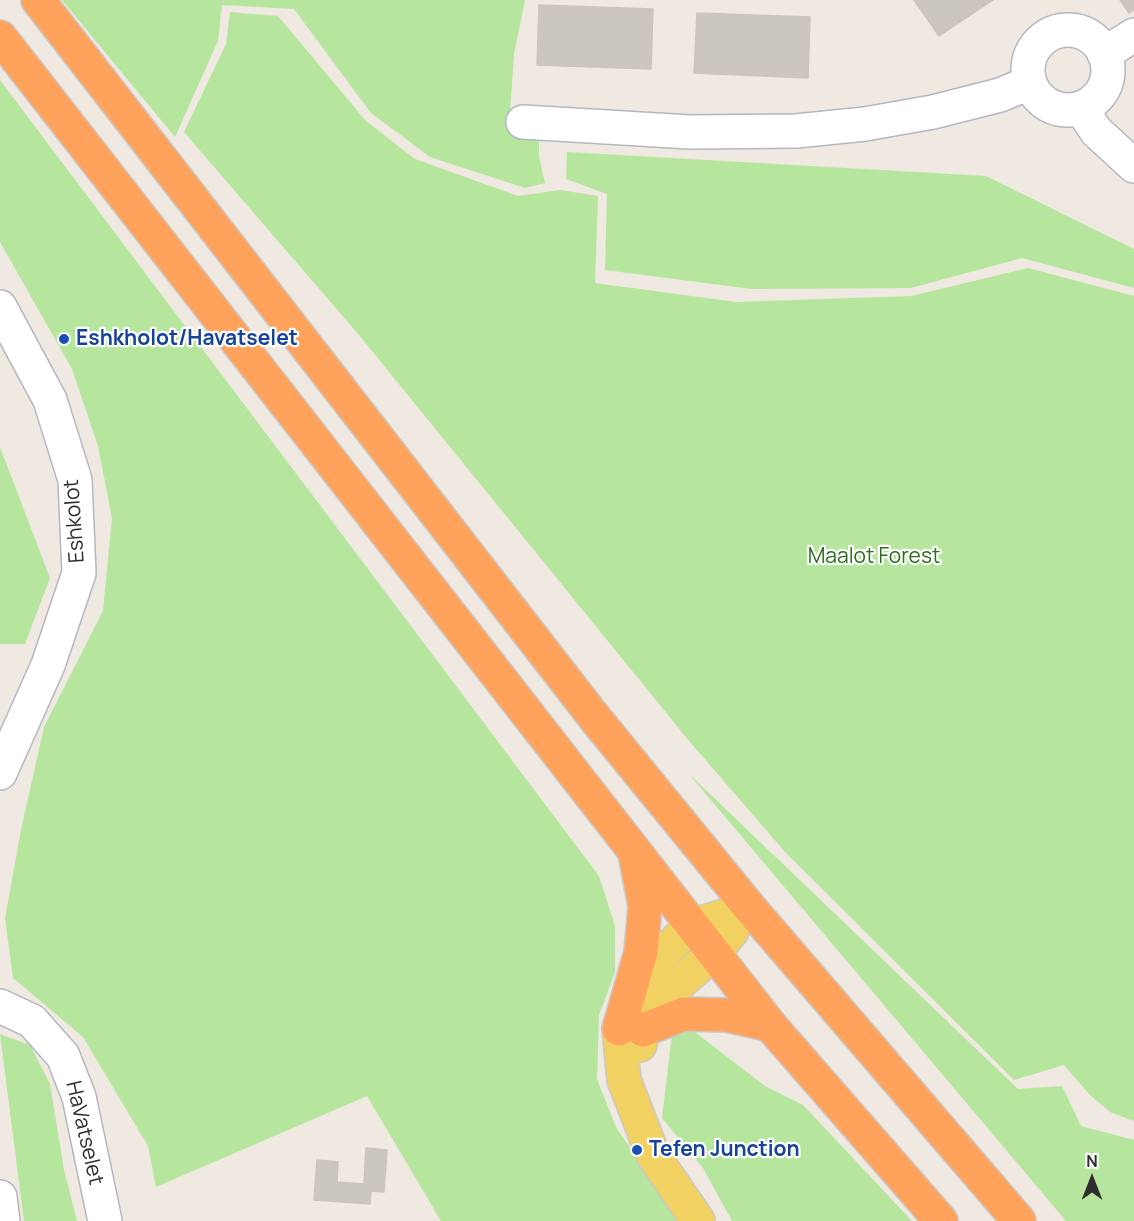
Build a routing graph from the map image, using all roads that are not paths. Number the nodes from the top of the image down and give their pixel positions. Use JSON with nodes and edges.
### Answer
{"nodes":[{"id":1,"x":38,"y":0,"type":"edge"},
{"id":2,"x":1134,"y":35,"type":"edge"},
{"id":3,"x":0,"y":37,"type":"edge"},
{"id":4,"x":1104,"y":54,"type":"junction"},
{"id":5,"x":1029,"y":83,"type":"junction"},
{"id":6,"x":1081,"y":108,"type":"junction"},
{"id":7,"x":523,"y":122,"type":"dead end"},
{"id":8,"x":1134,"y":166,"type":"edge"},
{"id":9,"x":0,"y":307,"type":"edge"},
{"id":10,"x":0,"y":773,"type":"edge"},
{"id":11,"x":635,"y":855,"type":"junction"},
{"id":12,"x":750,"y":908,"type":"junction"},
{"id":13,"x":691,"y":926,"type":"junction"},
{"id":14,"x":714,"y":954,"type":"junction"},
{"id":15,"x":0,"y":1006,"type":"edge"},
{"id":16,"x":770,"y":1025,"type":"junction"},
{"id":17,"x":631,"y":1030,"type":"junction"},
{"id":18,"x":0,"y":1197,"type":"edge"},
{"id":19,"x":3,"y":1221,"type":"edge"},
{"id":20,"x":105,"y":1221,"type":"edge"},
{"id":21,"x":698,"y":1221,"type":"edge"},
{"id":22,"x":941,"y":1221,"type":"edge"},
{"id":23,"x":1019,"y":1221,"type":"edge"}],
"edges":[{"from":1,"to":12,"type":"highway"},
{"from":2,"to":4,"type":"street"},
{"from":3,"to":11,"type":"highway"},
{"from":4,"to":5,"type":"street"},
{"from":4,"to":6,"type":"street"},
{"from":5,"to":6,"type":"street"},
{"from":5,"to":7,"type":"street"},
{"from":6,"to":8,"type":"street"},
{"from":9,"to":10,"type":"street","name":"Eshkolot"},
{"from":11,"to":13,"type":"highway"},
{"from":11,"to":17,"type":"highway"},
{"from":12,"to":13,"type":"main road"},
{"from":12,"to":14,"type":"main road"},
{"from":12,"to":23,"type":"highway"},
{"from":13,"to":14,"type":"highway"},
{"from":13,"to":17,"type":"main road"},
{"from":14,"to":16,"type":"highway"},
{"from":14,"to":17,"type":"main road"},
{"from":15,"to":20,"type":"street","name":"HaVatselet"},
{"from":16,"to":17,"type":"highway"},
{"from":16,"to":22,"type":"highway"},
{"from":17,"to":21,"type":"main road"},
{"from":18,"to":19,"type":"street"}]}
